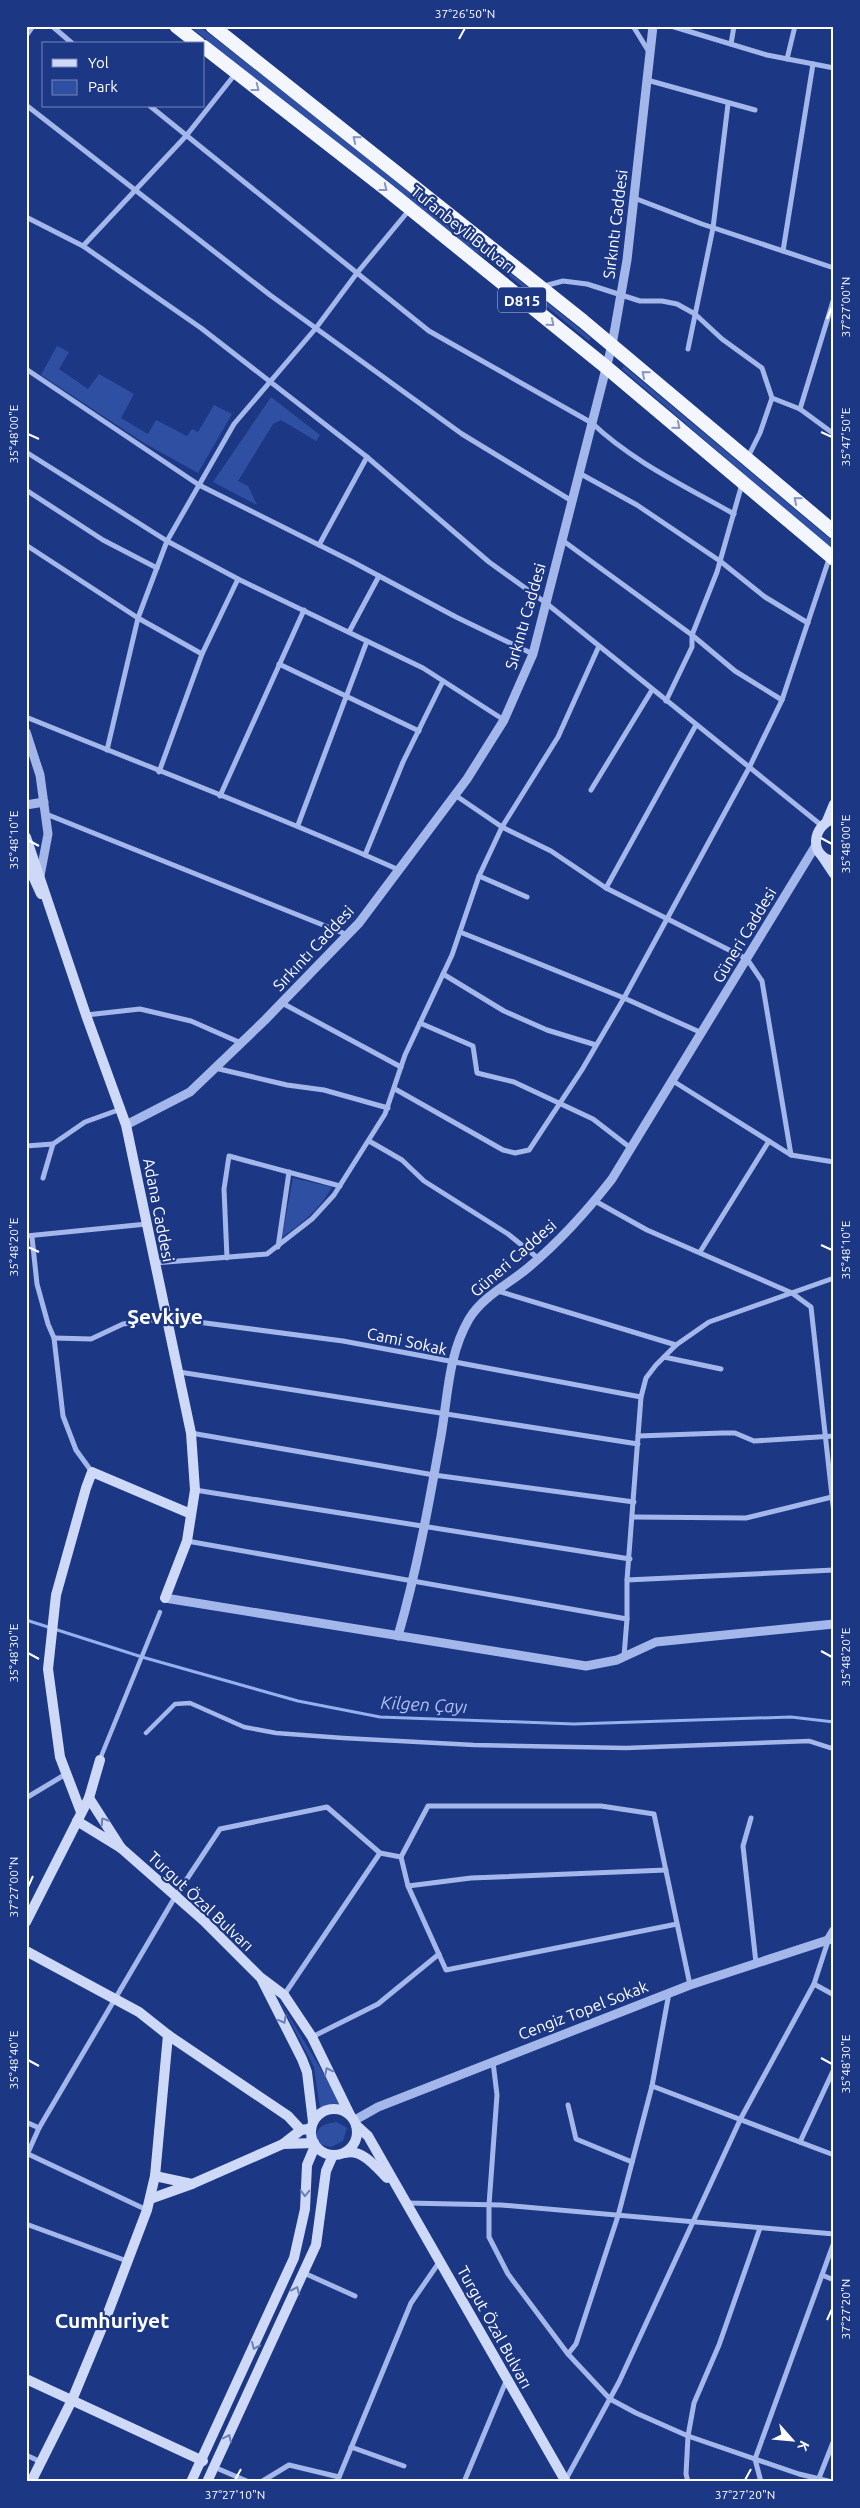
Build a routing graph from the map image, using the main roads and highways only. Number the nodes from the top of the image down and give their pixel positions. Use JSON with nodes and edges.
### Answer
{"nodes":[{"id":1,"x":176,"y":26,"type":"edge"},
{"id":2,"x":212,"y":26,"type":"edge"},
{"id":3,"x":196,"y":42,"type":"edge"},
{"id":4,"x":205,"y":48,"type":"edge"},
{"id":5,"x":833,"y":531,"type":"edge"},
{"id":6,"x":832,"y":558,"type":"edge"},
{"id":7,"x":834,"y":804,"type":"edge"},
{"id":8,"x":827,"y":822,"type":"edge"},
{"id":9,"x":26,"y":837,"type":"edge"},
{"id":10,"x":817,"y":848,"type":"junction"},
{"id":11,"x":26,"y":861,"type":"edge"},
{"id":12,"x":834,"y":861,"type":"edge"},
{"id":13,"x":834,"y":874,"type":"edge"},
{"id":14,"x":57,"y":929,"type":"junction"},
{"id":15,"x":191,"y":1514,"type":"junction"},
{"id":16,"x":165,"y":1598,"type":"road end"},
{"id":17,"x":100,"y":1760,"type":"road end"},
{"id":18,"x":89,"y":1798,"type":"junction"},
{"id":19,"x":79,"y":1816,"type":"junction"},
{"id":20,"x":121,"y":1848,"type":"junction"},
{"id":21,"x":26,"y":1922,"type":"edge"},
{"id":22,"x":26,"y":1951,"type":"edge"},
{"id":23,"x":260,"y":1977,"type":"junction"},
{"id":24,"x":168,"y":2035,"type":"junction"},
{"id":25,"x":353,"y":2120,"type":"junction"},
{"id":26,"x":308,"y":2127,"type":"junction"},
{"id":27,"x":283,"y":2144,"type":"junction"},
{"id":28,"x":314,"y":2144,"type":"junction"},
{"id":29,"x":345,"y":2153,"type":"junction"},
{"id":30,"x":333,"y":2156,"type":"junction"},
{"id":31,"x":155,"y":2176,"type":"junction"},
{"id":32,"x":192,"y":2184,"type":"junction"},
{"id":33,"x":396,"y":2188,"type":"junction"},
{"id":34,"x":150,"y":2199,"type":"junction"},
{"id":35,"x":26,"y":2379,"type":"edge"},
{"id":36,"x":72,"y":2400,"type":"junction"},
{"id":37,"x":203,"y":2461,"type":"junction"},
{"id":38,"x":565,"y":2481,"type":"edge"},
{"id":39,"x":31,"y":2482,"type":"edge"},
{"id":40,"x":191,"y":2482,"type":"edge"},
{"id":41,"x":207,"y":2482,"type":"edge"}],
"edges":[{"from":1,"to":3,"type":"highway"},
{"from":5,"to":2,"type":"highway","name":"Tufanbeyli Bulvarı","number":"D815","one_way":true},
{"from":4,"to":6,"type":"highway","name":"Tufanbeyli Bulvarı","number":"D815","one_way":true},
{"from":7,"to":8,"type":"main road","name":"Güneri Caddesi"},
{"from":8,"to":10,"type":"main road","name":"Güneri Caddesi"},
{"from":9,"to":14,"type":"main road","name":"Adana Caddesi"},
{"from":10,"to":12,"type":"main road"},
{"from":10,"to":13,"type":"main road"},
{"from":11,"to":14,"type":"main road"},
{"from":14,"to":15,"type":"main road","name":"Adana Caddesi"},
{"from":15,"to":16,"type":"main road","name":"Adana Caddesi"},
{"from":15,"to":19,"type":"main road"},
{"from":17,"to":18,"type":"main road"},
{"from":18,"to":19,"type":"main road"},
{"from":20,"to":18,"type":"main road","one_way":true},
{"from":19,"to":20,"type":"main road"},
{"from":19,"to":21,"type":"main road"},
{"from":20,"to":23,"type":"main road","name":"Turgut Özal Bulvarı"},
{"from":22,"to":24,"type":"main road"},
{"from":25,"to":23,"type":"main road","name":"Turgut Özal Bulvarı","one_way":true},
{"from":23,"to":26,"type":"main road","name":"Turgut Özal Bulvarı","one_way":true},
{"from":24,"to":26,"type":"main road"},
{"from":24,"to":31,"type":"main road"},
{"from":25,"to":26,"type":"main road"},
{"from":25,"to":29,"type":"main road"},
{"from":25,"to":33,"type":"main road","name":"Turgut Özal Bulvarı"},
{"from":26,"to":27,"type":"main road"},
{"from":26,"to":28,"type":"main road","name":"Turgut Özal Bulvarı"},
{"from":27,"to":28,"type":"main road"},
{"from":27,"to":32,"type":"main road"},
{"from":28,"to":30,"type":"main road"},
{"from":28,"to":37,"type":"main road","one_way":true},
{"from":29,"to":30,"type":"main road"},
{"from":29,"to":33,"type":"main road","name":"Turgut Özal Bulvarı"},
{"from":41,"to":30,"type":"main road","one_way":true},
{"from":31,"to":32,"type":"main road"},
{"from":31,"to":34,"type":"main road"},
{"from":32,"to":34,"type":"main road"},
{"from":33,"to":38,"type":"main road","name":"Turgut Özal Bulvarı"},
{"from":34,"to":36,"type":"main road"},
{"from":35,"to":36,"type":"main road"},
{"from":36,"to":37,"type":"main road"},
{"from":36,"to":39,"type":"main road"},
{"from":37,"to":40,"type":"main road"}]}
